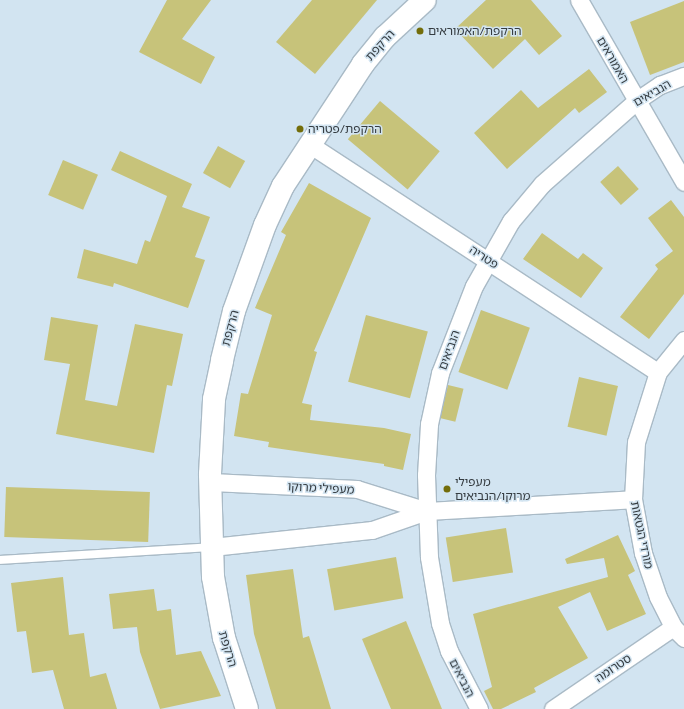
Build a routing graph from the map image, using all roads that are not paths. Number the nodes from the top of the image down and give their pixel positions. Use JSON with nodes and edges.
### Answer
{"nodes":[{"id":1,"x":425,"y":0,"type":"edge"},
{"id":2,"x":579,"y":0,"type":"edge"},
{"id":3,"x":684,"y":76,"type":"edge"},
{"id":4,"x":636,"y":101,"type":"junction"},
{"id":5,"x":310,"y":144,"type":"junction"},
{"id":6,"x":684,"y":182,"type":"edge"},
{"id":7,"x":489,"y":260,"type":"junction"},
{"id":8,"x":684,"y":340,"type":"edge"},
{"id":9,"x":658,"y":372,"type":"junction"},
{"id":10,"x":211,"y":482,"type":"junction"},
{"id":11,"x":633,"y":499,"type":"junction"},
{"id":12,"x":427,"y":511,"type":"junction"},
{"id":13,"x":212,"y":547,"type":"junction"},
{"id":14,"x":0,"y":560,"type":"edge"},
{"id":15,"x":678,"y":633,"type":"edge"},
{"id":16,"x":247,"y":709,"type":"edge"},
{"id":17,"x":480,"y":709,"type":"edge"},
{"id":18,"x":553,"y":709,"type":"edge"}],
"edges":[{"from":1,"to":5,"type":"street","name":"הרקפת"},
{"from":2,"to":4,"type":"street","name":"האמוראים"},
{"from":3,"to":4,"type":"street","name":"הנביאים"},
{"from":4,"to":6,"type":"street","name":"האמוראים"},
{"from":4,"to":7,"type":"street","name":"הנביאים"},
{"from":5,"to":7,"type":"street","name":"פטריה"},
{"from":5,"to":10,"type":"street","name":"הרקפת"},
{"from":7,"to":9,"type":"street","name":"פטריה"},
{"from":7,"to":12,"type":"street","name":"הנביאים"},
{"from":8,"to":9,"type":"street","name":"מורדי הגטאות"},
{"from":9,"to":11,"type":"street","name":"מורדי הגטאות"},
{"from":10,"to":12,"type":"street","name":"מעפילי מרוקו"},
{"from":10,"to":13,"type":"street","name":"הרקפת"},
{"from":11,"to":12,"type":"street","name":"מעפילי מרוקו"},
{"from":11,"to":15,"type":"street","name":"מורדי הגטאות"},
{"from":12,"to":13,"type":"street","name":"מעפילי מרוקו"},
{"from":12,"to":17,"type":"street","name":"הנביאים"},
{"from":13,"to":14,"type":"lane"},
{"from":13,"to":16,"type":"street","name":"הרקפת"},
{"from":15,"to":18,"type":"street","name":"סטרומה"}]}
